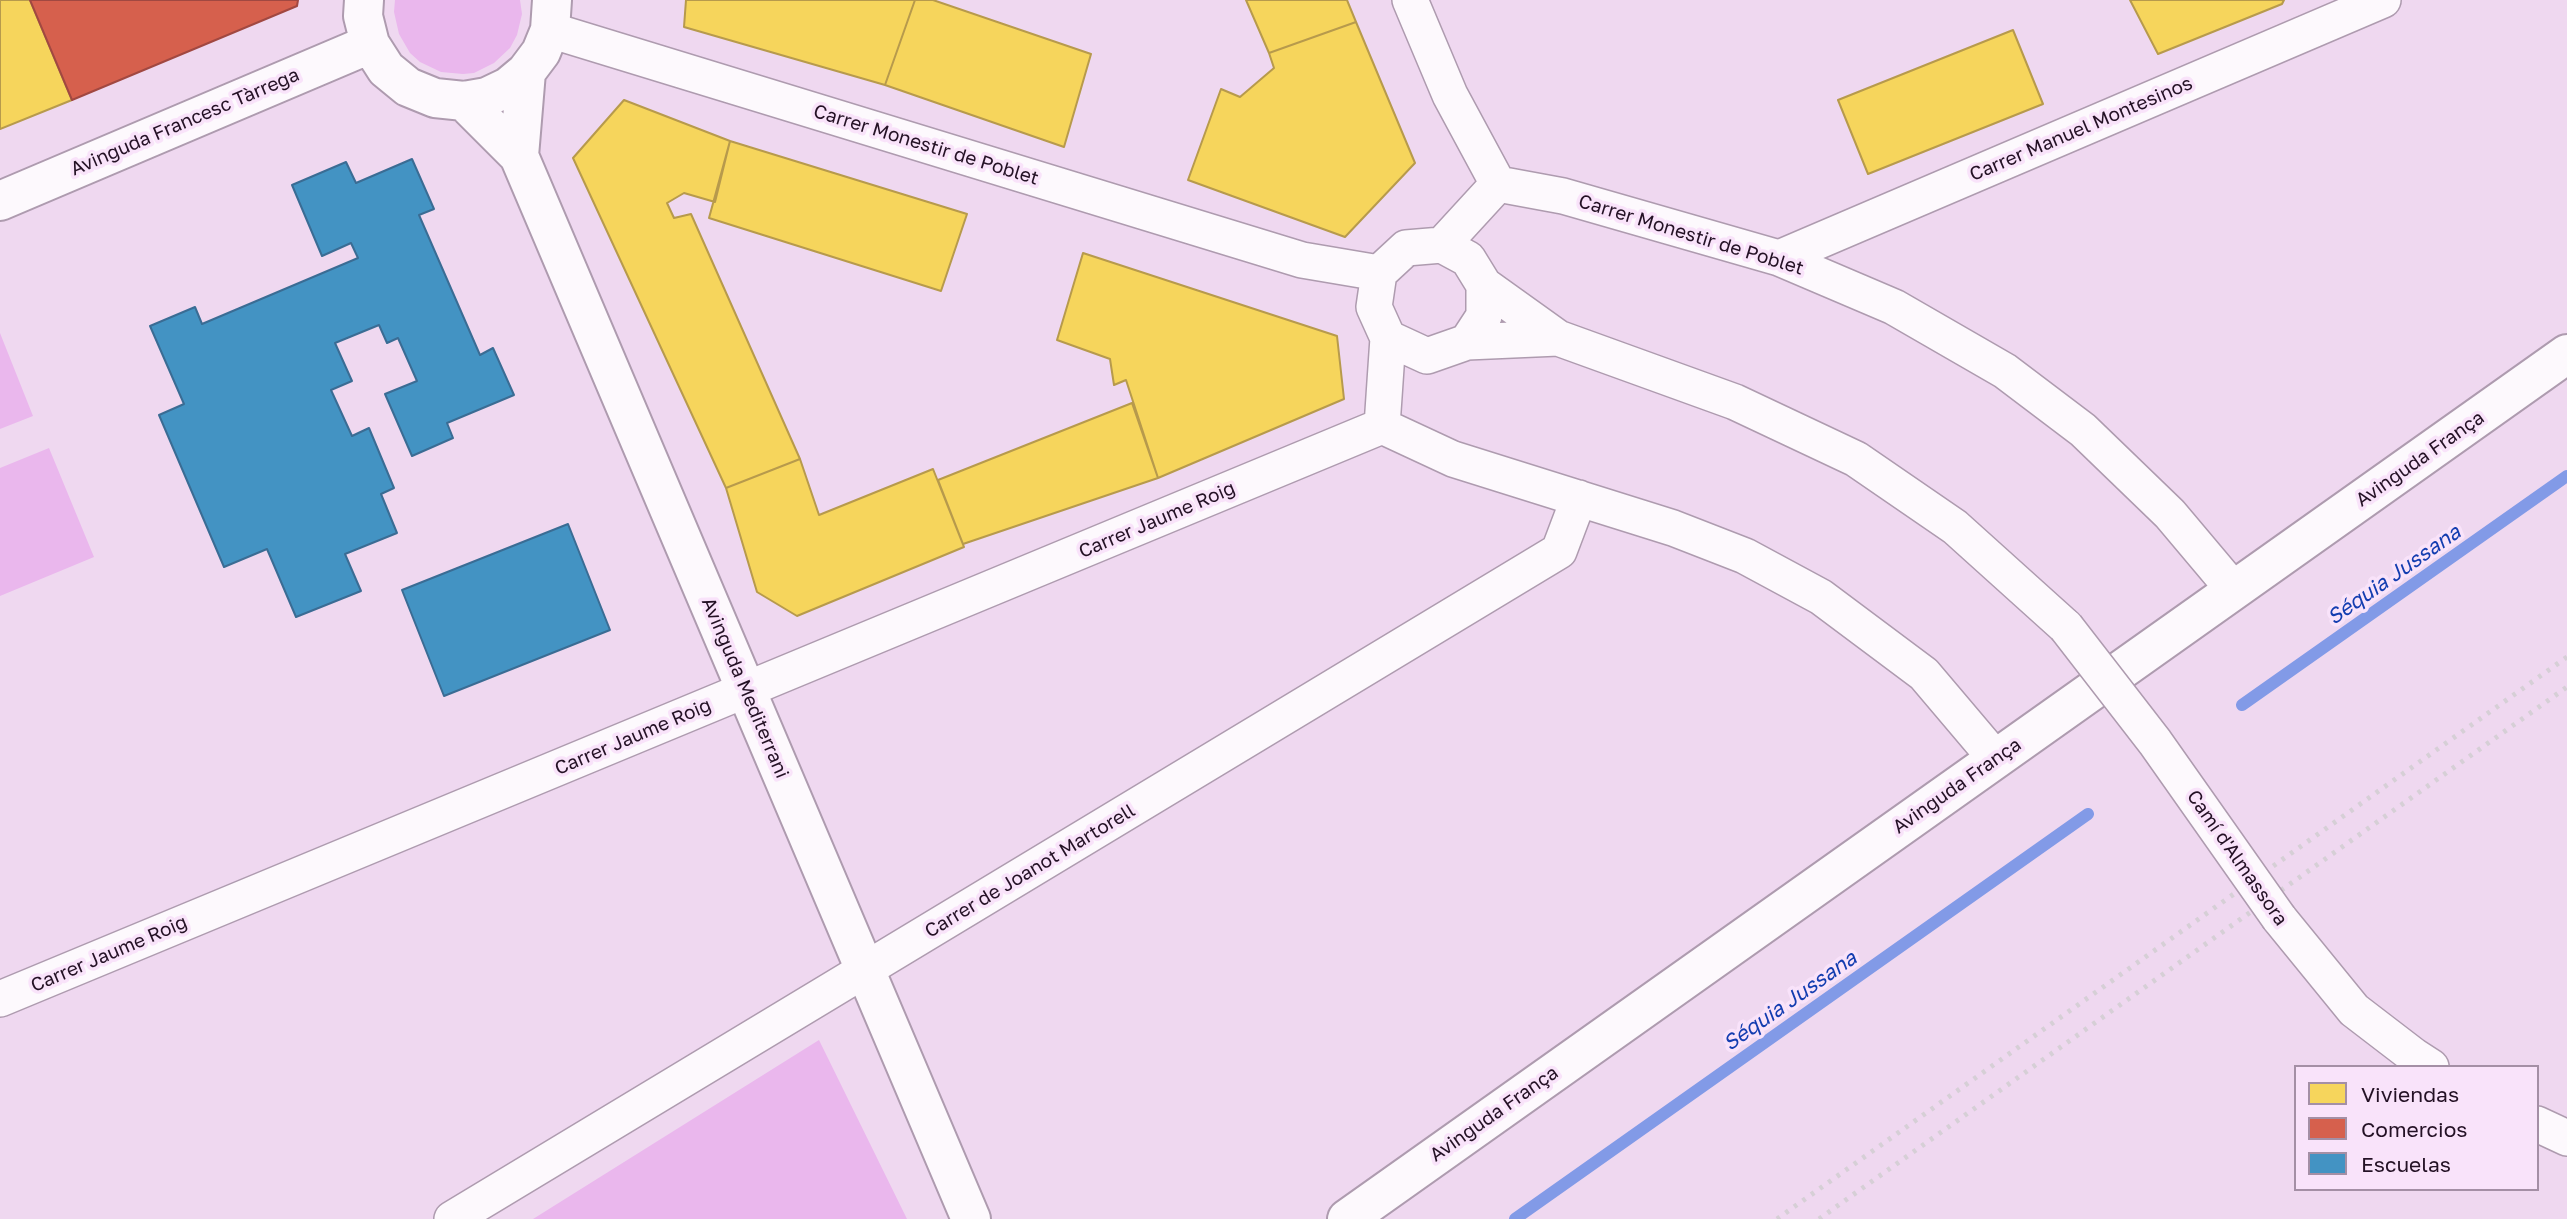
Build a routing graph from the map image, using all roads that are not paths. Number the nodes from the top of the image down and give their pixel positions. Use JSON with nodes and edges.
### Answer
{"nodes":[{"id":1,"x":364,"y":0,"type":"edge"},
{"id":2,"x":2383,"y":0,"type":"edge"},
{"id":3,"x":1417,"y":2,"type":"edge"},
{"id":4,"x":551,"y":15,"type":"edge"},
{"id":5,"x":370,"y":44,"type":"junction"},
{"id":6,"x":526,"y":72,"type":"junction"},
{"id":7,"x":464,"y":101,"type":"junction"},
{"id":8,"x":519,"y":156,"type":"junction"},
{"id":9,"x":1498,"y":184,"type":"junction"},
{"id":10,"x":0,"y":201,"type":"edge"},
{"id":11,"x":1442,"y":245,"type":"junction"},
{"id":12,"x":1779,"y":258,"type":"junction"},
{"id":13,"x":1484,"y":285,"type":"junction"},
{"id":14,"x":1377,"y":290,"type":"junction"},
{"id":15,"x":1388,"y":338,"type":"junction"},
{"id":16,"x":1558,"y":338,"type":"junction"},
{"id":17,"x":1467,"y":342,"type":"junction"},
{"id":18,"x":2567,"y":354,"type":"edge"},
{"id":19,"x":1382,"y":426,"type":"junction"},
{"id":20,"x":1579,"y":498,"type":"junction"},
{"id":21,"x":2234,"y":590,"type":"junction"},
{"id":22,"x":746,"y":690,"type":"junction"},
{"id":23,"x":1996,"y":759,"type":"junction"},
{"id":24,"x":865,"y":970,"type":"junction"},
{"id":25,"x":0,"y":999,"type":"edge"},
{"id":26,"x":2428,"y":1065,"type":"edge"},
{"id":27,"x":2539,"y":1125,"type":"edge"},
{"id":28,"x":2567,"y":1138,"type":"edge"},
{"id":29,"x":452,"y":1219,"type":"edge"},
{"id":30,"x":971,"y":1219,"type":"edge"},
{"id":31,"x":1347,"y":1219,"type":"edge"}],
"edges":[{"from":1,"to":5,"type":"main road"},
{"from":2,"to":12,"type":"street","name":"Carrer Manuel Montesinos"},
{"from":3,"to":9,"type":"street"},
{"from":4,"to":6,"type":"main road"},
{"from":4,"to":14,"type":"street","name":"Carrer Monestir de Poblet"},
{"from":5,"to":7,"type":"main road"},
{"from":5,"to":10,"type":"main road","name":"Avinguda Francesc Tàrrega"},
{"from":6,"to":7,"type":"main road"},
{"from":6,"to":8,"type":"main road","name":"Avinguda Mediterrani"},
{"from":7,"to":8,"type":"main road","name":"Avinguda Mediterrani"},
{"from":8,"to":22,"type":"main road","name":"Avinguda Mediterrani"},
{"from":9,"to":11,"type":"street"},
{"from":9,"to":12,"type":"street","name":"Carrer Monestir de Poblet"},
{"from":11,"to":13,"type":"street"},
{"from":11,"to":14,"type":"street"},
{"from":12,"to":21,"type":"street","name":"Carrer Monestir de Poblet"},
{"from":13,"to":16,"type":"street"},
{"from":13,"to":17,"type":"street"},
{"from":14,"to":15,"type":"street"},
{"from":15,"to":17,"type":"street"},
{"from":15,"to":19,"type":"street"},
{"from":16,"to":17,"type":"street"},
{"from":16,"to":26,"type":"street","name":"Camí d'Almassora","bridge":true},
{"from":18,"to":21,"type":"main road","name":"Avinguda França"},
{"from":19,"to":20,"type":"street"},
{"from":19,"to":22,"type":"street","name":"Carrer Jaume Roig"},
{"from":20,"to":23,"type":"street"},
{"from":20,"to":24,"type":"street","name":"Carrer de Joanot Martorell"},
{"from":21,"to":23,"type":"main road","name":"Avinguda França"},
{"from":22,"to":24,"type":"main road","name":"Avinguda Mediterrani"},
{"from":22,"to":25,"type":"street","name":"Carrer Jaume Roig"},
{"from":23,"to":31,"type":"main road","name":"Avinguda França"},
{"from":24,"to":29,"type":"street","name":"Carrer de Joanot Martorell"},
{"from":24,"to":30,"type":"main road","name":"Avinguda Mediterrani"},
{"from":27,"to":28,"type":"street"}]}
